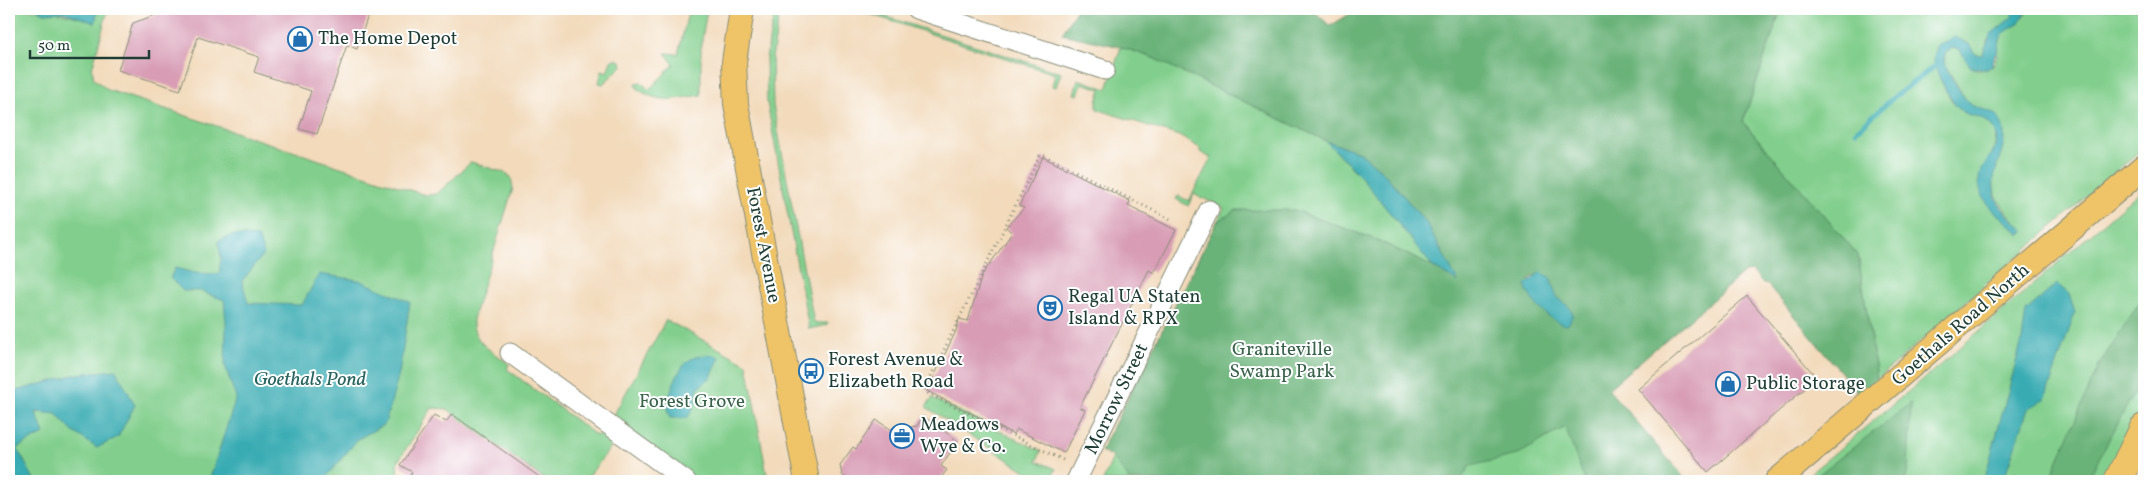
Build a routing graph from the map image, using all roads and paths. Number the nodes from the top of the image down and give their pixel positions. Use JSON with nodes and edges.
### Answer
{"nodes":[{"id":1,"x":742,"y":9,"type":"edge"},
{"id":2,"x":916,"y":9,"type":"edge"},
{"id":3,"x":1105,"y":70,"type":"dead end"},
{"id":4,"x":2144,"y":167,"type":"edge"},
{"id":5,"x":1210,"y":210,"type":"dead end"},
{"id":6,"x":1172,"y":220,"type":"dead end"},
{"id":7,"x":510,"y":353,"type":"dead end"},
{"id":8,"x":2144,"y":428,"type":"edge"},
{"id":9,"x":1063,"y":460,"type":"dead end"},
{"id":10,"x":686,"y":481,"type":"edge"},
{"id":11,"x":807,"y":481,"type":"edge"},
{"id":12,"x":1076,"y":481,"type":"edge"},
{"id":13,"x":1778,"y":481,"type":"edge"},
{"id":14,"x":2118,"y":481,"type":"edge"}],
"edges":[{"from":1,"to":11,"type":"main road","name":"Forest Avenue"},
{"from":2,"to":3,"type":"street"},
{"from":4,"to":13,"type":"main road","name":"Goethals Road North"},
{"from":5,"to":12,"type":"street","name":"Morrow Street"},
{"from":6,"to":9,"type":"path"},
{"from":7,"to":10,"type":"street"},
{"from":8,"to":14,"type":"highway"}]}
